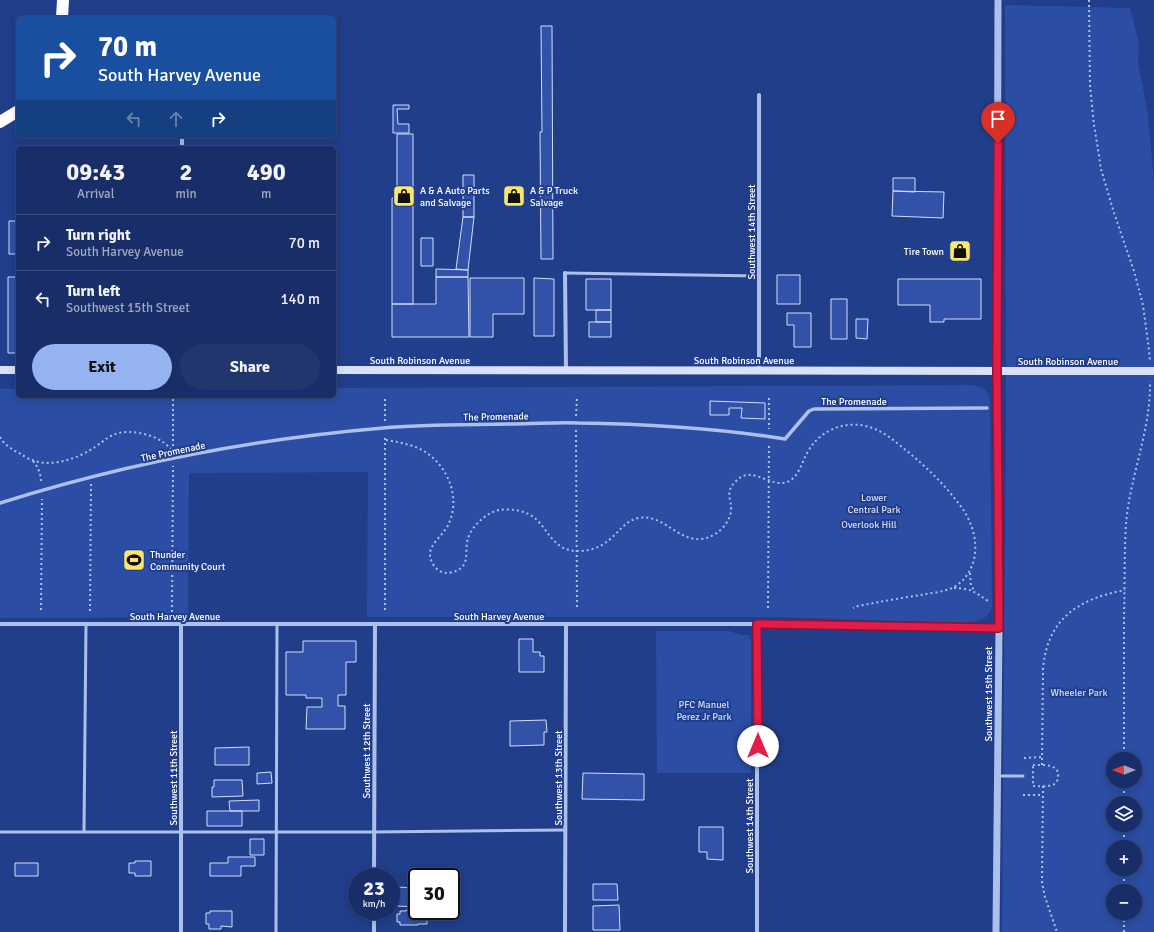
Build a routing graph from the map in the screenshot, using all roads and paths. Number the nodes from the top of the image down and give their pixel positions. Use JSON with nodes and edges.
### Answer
{"nodes":[{"id":1,"x":62,"y":0,"type":"edge"},
{"id":2,"x":998,"y":0,"type":"edge"},
{"id":3,"x":62,"y":16,"type":"edge"},
{"id":4,"x":759,"y":95,"type":"dead end"},
{"id":5,"x":16,"y":112,"type":"edge"},
{"id":6,"x":0,"y":122,"type":"edge"},
{"id":7,"x":565,"y":273,"type":"joint"},
{"id":8,"x":759,"y":276,"type":"junction"},
{"id":9,"x":0,"y":370,"type":"edge"},
{"id":10,"x":16,"y":370,"type":"edge"},
{"id":11,"x":336,"y":370,"type":"edge"},
{"id":12,"x":566,"y":370,"type":"junction"},
{"id":13,"x":759,"y":370,"type":"junction"},
{"id":14,"x":997,"y":371,"type":"junction"},
{"id":15,"x":1154,"y":371,"type":"edge"},
{"id":16,"x":385,"y":398,"type":"dead end"},
{"id":17,"x":577,"y":398,"type":"dead end"},
{"id":18,"x":769,"y":398,"type":"dead end"},
{"id":19,"x":173,"y":399,"type":"dead end"},
{"id":20,"x":987,"y":408,"type":"dead end"},
{"id":21,"x":576,"y":423,"type":"junction"},
{"id":22,"x":385,"y":428,"type":"junction"},
{"id":23,"x":769,"y":436,"type":"junction"},
{"id":24,"x":0,"y":437,"type":"edge"},
{"id":25,"x":386,"y":440,"type":"junction"},
{"id":26,"x":173,"y":450,"type":"junction"},
{"id":27,"x":173,"y":458,"type":"junction"},
{"id":28,"x":32,"y":460,"type":"junction"},
{"id":29,"x":91,"y":477,"type":"junction"},
{"id":30,"x":769,"y":480,"type":"junction"},
{"id":31,"x":42,"y":490,"type":"junction"},
{"id":32,"x":0,"y":503,"type":"edge"},
{"id":33,"x":577,"y":551,"type":"junction"},
{"id":34,"x":970,"y":573,"type":"junction"},
{"id":35,"x":953,"y":588,"type":"junction"},
{"id":36,"x":1125,"y":590,"type":"dead end"},
{"id":37,"x":975,"y":592,"type":"junction"},
{"id":38,"x":988,"y":601,"type":"dead end"},
{"id":39,"x":768,"y":608,"type":"dead end"},
{"id":40,"x":854,"y":608,"type":"dead end"},
{"id":41,"x":577,"y":609,"type":"dead end"},
{"id":42,"x":41,"y":610,"type":"dead end"},
{"id":43,"x":385,"y":610,"type":"dead end"},
{"id":44,"x":90,"y":611,"type":"dead end"},
{"id":45,"x":172,"y":612,"type":"dead end"},
{"id":46,"x":0,"y":624,"type":"edge"},
{"id":47,"x":86,"y":624,"type":"junction"},
{"id":48,"x":181,"y":624,"type":"junction"},
{"id":49,"x":277,"y":624,"type":"junction"},
{"id":50,"x":374,"y":624,"type":"junction"},
{"id":51,"x":566,"y":624,"type":"junction"},
{"id":52,"x":757,"y":624,"type":"junction"},
{"id":53,"x":999,"y":628,"type":"junction"},
{"id":54,"x":1042,"y":757,"type":"junction"},
{"id":55,"x":1024,"y":758,"type":"dead end"},
{"id":56,"x":1042,"y":765,"type":"junction"},
{"id":57,"x":997,"y":776,"type":"junction"},
{"id":58,"x":1023,"y":776,"type":"dead end"},
{"id":59,"x":1043,"y":786,"type":"junction"},
{"id":60,"x":1023,"y":795,"type":"dead end"},
{"id":61,"x":1043,"y":795,"type":"junction"},
{"id":62,"x":565,"y":830,"type":"junction"},
{"id":63,"x":181,"y":831,"type":"junction"},
{"id":64,"x":0,"y":832,"type":"edge"},
{"id":65,"x":84,"y":832,"type":"junction"},
{"id":66,"x":276,"y":832,"type":"junction"},
{"id":67,"x":374,"y":832,"type":"junction"},
{"id":68,"x":374,"y":868,"type":"edge"},
{"id":69,"x":374,"y":920,"type":"edge"},
{"id":70,"x":1124,"y":920,"type":"edge"},
{"id":71,"x":181,"y":932,"type":"edge"},
{"id":72,"x":276,"y":932,"type":"edge"},
{"id":73,"x":374,"y":932,"type":"edge"},
{"id":74,"x":565,"y":932,"type":"edge"},
{"id":75,"x":757,"y":932,"type":"edge"},
{"id":76,"x":996,"y":932,"type":"edge"},
{"id":77,"x":1057,"y":932,"type":"edge"},
{"id":78,"x":1124,"y":932,"type":"edge"}],
"edges":[{"from":1,"to":3,"type":"highway"},
{"from":2,"to":14,"type":"street","name":"Southwest 15th Street"},
{"from":4,"to":8,"type":"street","name":"Southwest 14th Street"},
{"from":5,"to":6,"type":"highway"},
{"from":7,"to":8,"type":"lane"},
{"from":7,"to":12,"type":"street"},
{"from":8,"to":13,"type":"street","name":"Southwest 14th Street"},
{"from":9,"to":10,"type":"main road"},
{"from":11,"to":12,"type":"main road","name":"South Robinson Avenue"},
{"from":12,"to":13,"type":"main road","name":"South Robinson Avenue"},
{"from":13,"to":14,"type":"main road","name":"South Robinson Avenue"},
{"from":14,"to":15,"type":"main road","name":"South Robinson Avenue","bridge":true},
{"from":14,"to":53,"type":"street","name":"Southwest 15th Street"},
{"from":16,"to":22,"type":"path"},
{"from":17,"to":21,"type":"path"},
{"from":18,"to":23,"type":"path"},
{"from":19,"to":26,"type":"path"},
{"from":20,"to":23,"type":"street","name":"The Promenade"},
{"from":21,"to":22,"type":"street","name":"The Promenade"},
{"from":21,"to":23,"type":"street","name":"The Promenade"},
{"from":21,"to":33,"type":"path"},
{"from":22,"to":25,"type":"path"},
{"from":22,"to":27,"type":"street","name":"The Promenade"},
{"from":23,"to":30,"type":"path"},
{"from":24,"to":28,"type":"path"},
{"from":25,"to":33,"type":"path"},
{"from":25,"to":43,"type":"path"},
{"from":26,"to":27,"type":"path"},
{"from":26,"to":28,"type":"path"},
{"from":27,"to":29,"type":"street","name":"The Promenade"},
{"from":27,"to":45,"type":"path"},
{"from":28,"to":31,"type":"path"},
{"from":29,"to":31,"type":"street","name":"The Promenade"},
{"from":29,"to":44,"type":"path"},
{"from":30,"to":33,"type":"path"},
{"from":30,"to":34,"type":"path"},
{"from":30,"to":39,"type":"path"},
{"from":31,"to":32,"type":"street","name":"The Promenade"},
{"from":31,"to":42,"type":"path"},
{"from":33,"to":41,"type":"path"},
{"from":34,"to":35,"type":"path"},
{"from":34,"to":37,"type":"path"},
{"from":35,"to":37,"type":"path"},
{"from":35,"to":40,"type":"path"},
{"from":36,"to":54,"type":"path"},
{"from":37,"to":38,"type":"path"},
{"from":46,"to":47,"type":"street","name":"South Harvey Avenue"},
{"from":47,"to":48,"type":"street","name":"South Harvey Avenue"},
{"from":47,"to":65,"type":"lane"},
{"from":48,"to":49,"type":"street","name":"South Harvey Avenue"},
{"from":48,"to":63,"type":"street","name":"Southwest 11th Street"},
{"from":49,"to":50,"type":"street","name":"South Harvey Avenue"},
{"from":49,"to":66,"type":"lane"},
{"from":50,"to":51,"type":"street","name":"South Harvey Avenue"},
{"from":50,"to":67,"type":"street","name":"Southwest 12th Street"},
{"from":51,"to":52,"type":"street","name":"South Harvey Avenue"},
{"from":51,"to":62,"type":"street","name":"Southwest 13th Street"},
{"from":52,"to":53,"type":"street","name":"South Harvey Avenue"},
{"from":52,"to":75,"type":"street","name":"Southwest 14th Street"},
{"from":53,"to":57,"type":"street","name":"Southwest 15th Street"},
{"from":54,"to":55,"type":"path"},
{"from":54,"to":56,"type":"path"},
{"from":56,"to":59,"type":"path"},
{"from":56,"to":59,"type":"path"},
{"from":57,"to":58,"type":"lane"},
{"from":57,"to":76,"type":"street","name":"Southwest 15th Street"},
{"from":59,"to":61,"type":"path"},
{"from":60,"to":61,"type":"path"},
{"from":61,"to":77,"type":"path"},
{"from":62,"to":67,"type":"lane"},
{"from":62,"to":74,"type":"street","name":"Southwest 13th Street"},
{"from":63,"to":65,"type":"lane"},
{"from":63,"to":66,"type":"lane"},
{"from":63,"to":71,"type":"street","name":"Southwest 11th Street"},
{"from":64,"to":65,"type":"lane"},
{"from":66,"to":67,"type":"lane"},
{"from":66,"to":72,"type":"lane"},
{"from":67,"to":68,"type":"street","name":"Southwest 12th Street"},
{"from":69,"to":73,"type":"street"},
{"from":70,"to":78,"type":"path"}]}
